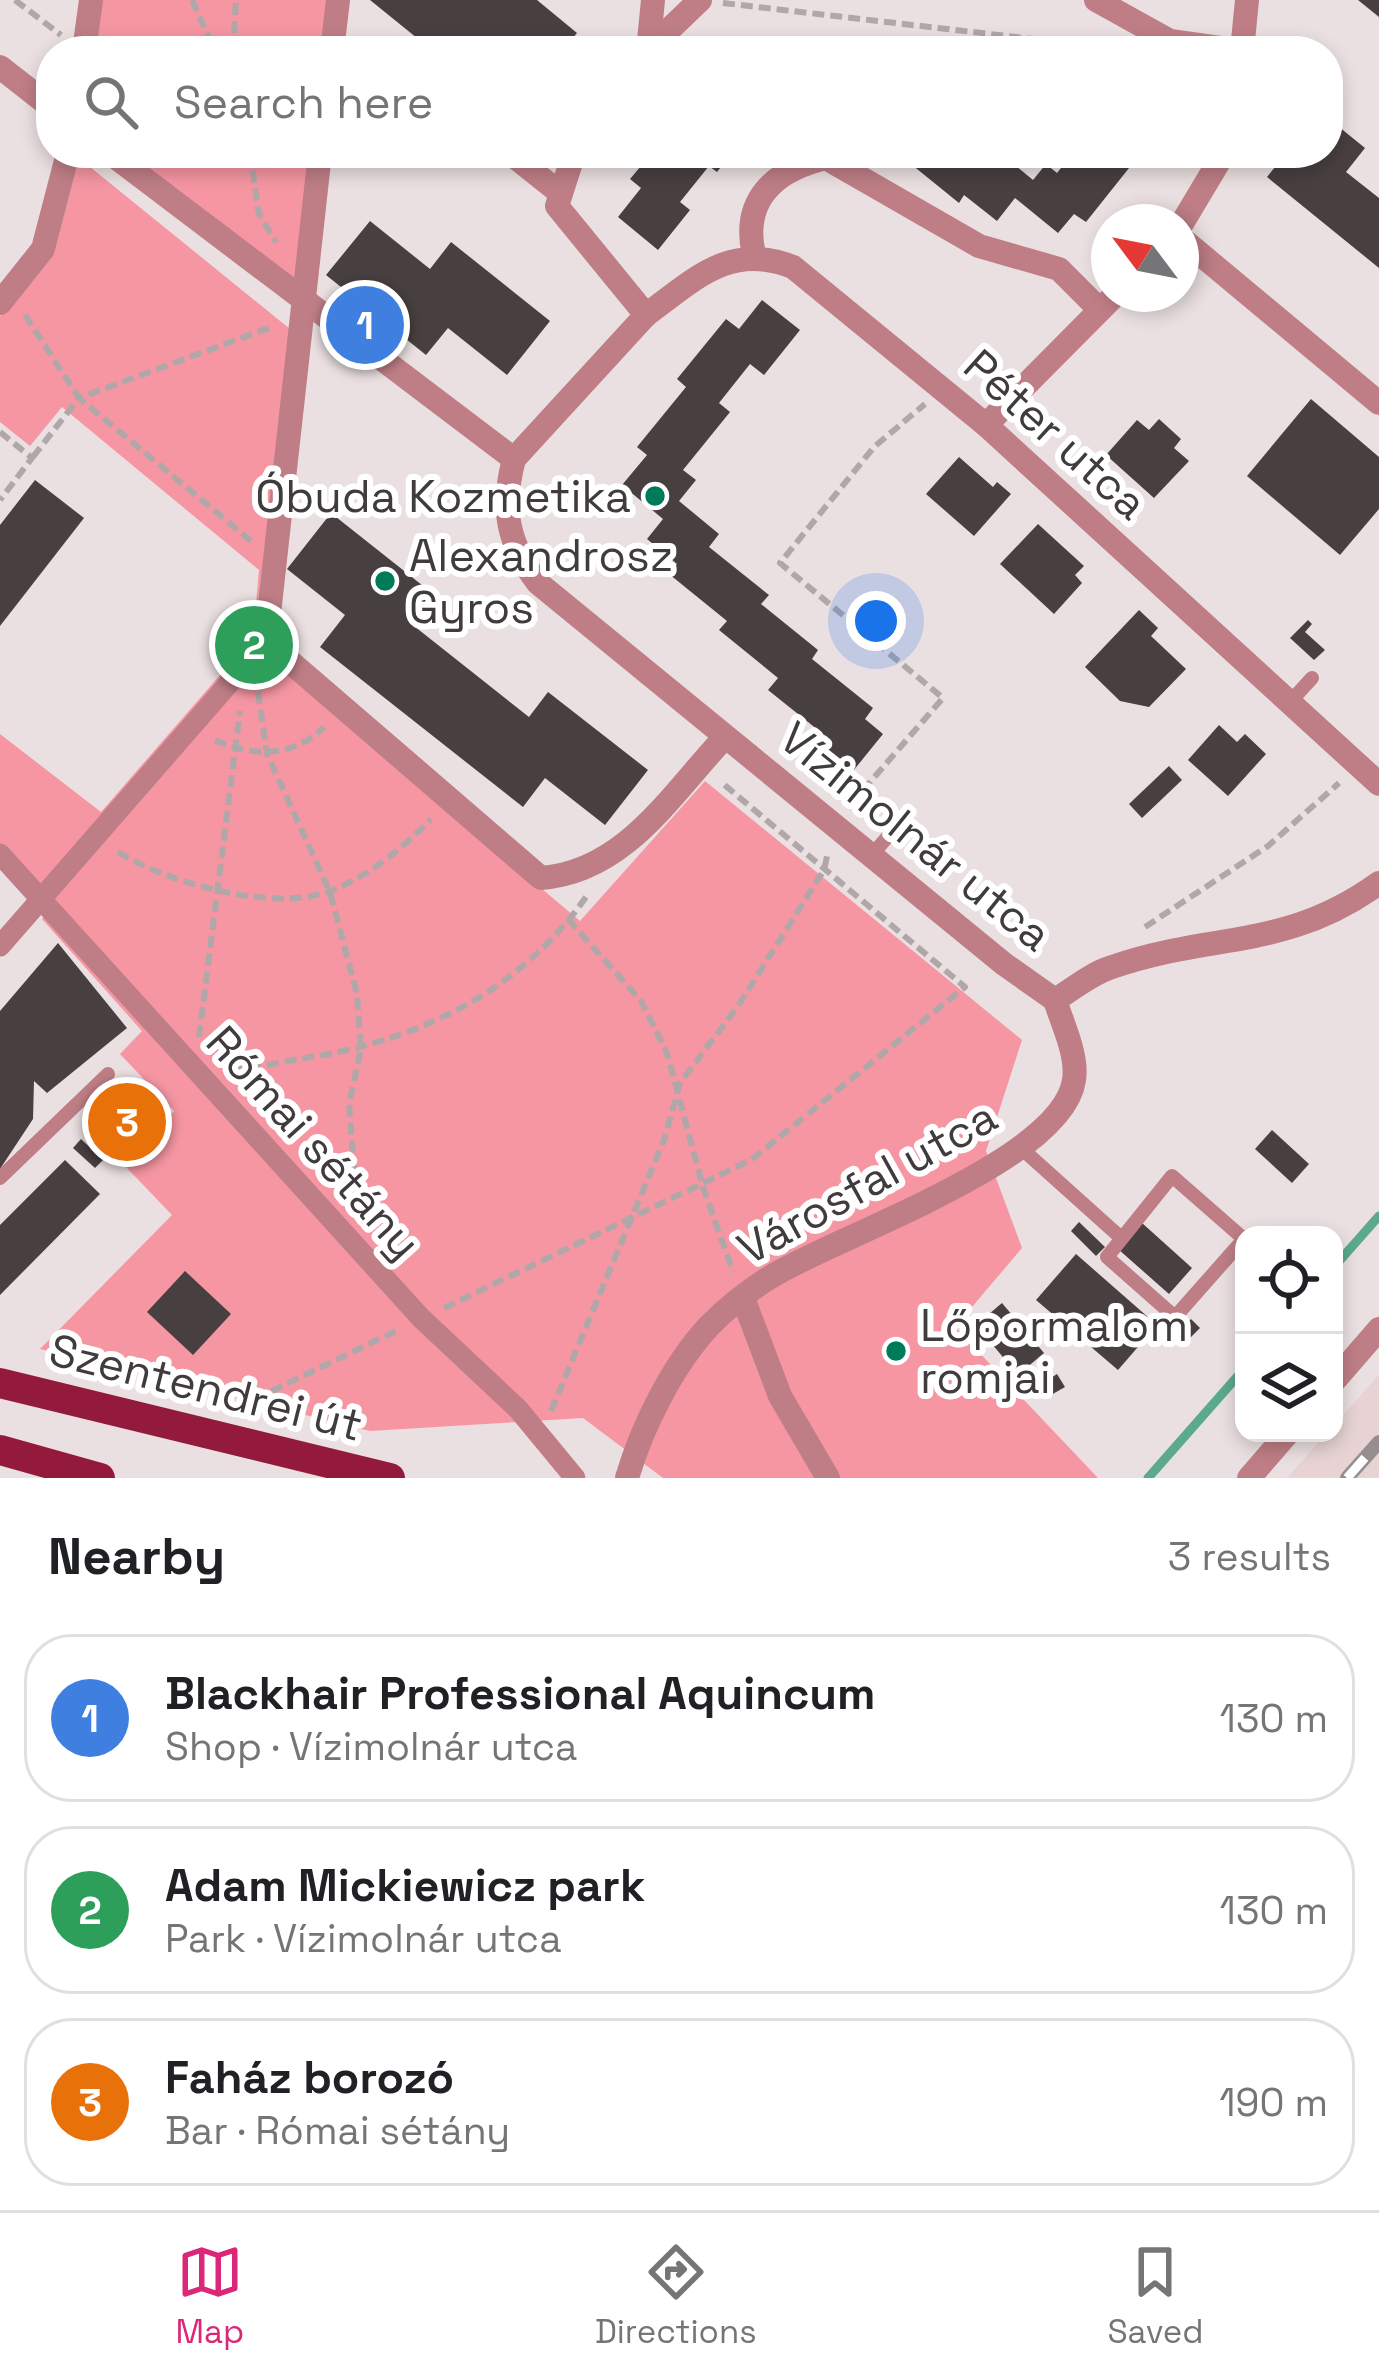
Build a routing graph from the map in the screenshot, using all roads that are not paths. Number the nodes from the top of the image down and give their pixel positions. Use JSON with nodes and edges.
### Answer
{"nodes":[{"id":1,"x":91,"y":0,"type":"edge"},
{"id":2,"x":338,"y":0,"type":"edge"},
{"id":3,"x":652,"y":0,"type":"edge"},
{"id":4,"x":700,"y":0,"type":"edge"},
{"id":5,"x":1096,"y":0,"type":"edge"},
{"id":6,"x":1247,"y":0,"type":"edge"},
{"id":7,"x":78,"y":36,"type":"edge"},
{"id":8,"x":334,"y":36,"type":"edge"},
{"id":9,"x":650,"y":36,"type":"edge"},
{"id":10,"x":663,"y":36,"type":"edge"},
{"id":11,"x":1161,"y":36,"type":"edge"},
{"id":12,"x":1243,"y":36,"type":"edge"},
{"id":13,"x":0,"y":67,"type":"edge"},
{"id":14,"x":36,"y":95,"type":"edge"},
{"id":15,"x":64,"y":168,"type":"edge"},
{"id":16,"x":128,"y":168,"type":"edge"},
{"id":17,"x":318,"y":168,"type":"edge"},
{"id":18,"x":529,"y":168,"type":"edge"},
{"id":19,"x":569,"y":168,"type":"edge"},
{"id":20,"x":798,"y":168,"type":"edge"},
{"id":21,"x":843,"y":168,"type":"edge"},
{"id":22,"x":1215,"y":168,"type":"edge"},
{"id":23,"x":560,"y":193,"type":"junction"},
{"id":24,"x":1194,"y":204,"type":"edge"},
{"id":25,"x":1199,"y":253,"type":"edge"},
{"id":26,"x":754,"y":255,"type":"junction"},
{"id":27,"x":1091,"y":291,"type":"edge"},
{"id":28,"x":5,"y":297,"type":"edge"},
{"id":29,"x":301,"y":308,"type":"junction"},
{"id":30,"x":1098,"y":312,"type":"edge"},
{"id":31,"x":646,"y":315,"type":"junction"},
{"id":32,"x":1379,"y":403,"type":"edge"},
{"id":33,"x":986,"y":425,"type":"junction"},
{"id":34,"x":514,"y":459,"type":"junction"},
{"id":35,"x":266,"y":641,"type":"junction"},
{"id":36,"x":1312,"y":678,"type":"dead end"},
{"id":37,"x":1290,"y":702,"type":"junction"},
{"id":38,"x":725,"y":737,"type":"junction"},
{"id":39,"x":1379,"y":784,"type":"edge"},
{"id":40,"x":909,"y":812,"type":"dead end"},
{"id":41,"x":0,"y":854,"type":"edge"},
{"id":42,"x":871,"y":856,"type":"junction"},
{"id":43,"x":1379,"y":883,"type":"edge"},
{"id":44,"x":42,"y":898,"type":"junction"},
{"id":45,"x":0,"y":946,"type":"edge"},
{"id":46,"x":1055,"y":1000,"type":"junction"},
{"id":47,"x":108,"y":1074,"type":"dead end"},
{"id":48,"x":1021,"y":1148,"type":"junction"},
{"id":49,"x":0,"y":1178,"type":"edge"},
{"id":50,"x":1235,"y":1231,"type":"edge"},
{"id":51,"x":1119,"y":1236,"type":"junction"},
{"id":52,"x":1235,"y":1249,"type":"edge"},
{"id":53,"x":742,"y":1298,"type":"junction"},
{"id":54,"x":1379,"y":1329,"type":"edge"},
{"id":55,"x":1343,"y":1371,"type":"edge"},
{"id":56,"x":0,"y":1383,"type":"edge"},
{"id":57,"x":31,"y":1390,"type":"junction"},
{"id":58,"x":0,"y":1402,"type":"edge"},
{"id":59,"x":1280,"y":1442,"type":"edge"},
{"id":60,"x":0,"y":1450,"type":"edge"},
{"id":61,"x":100,"y":1478,"type":"edge"},
{"id":62,"x":390,"y":1478,"type":"edge"},
{"id":63,"x":575,"y":1478,"type":"edge"},
{"id":64,"x":627,"y":1478,"type":"edge"},
{"id":65,"x":828,"y":1478,"type":"edge"},
{"id":66,"x":1249,"y":1478,"type":"edge"}],
"edges":[{"from":1,"to":7,"type":"street"},
{"from":2,"to":8,"type":"street"},
{"from":3,"to":9,"type":"street"},
{"from":4,"to":10,"type":"street"},
{"from":5,"to":11,"type":"street"},
{"from":6,"to":12,"type":"street"},
{"from":13,"to":14,"type":"street"},
{"from":15,"to":28,"type":"street"},
{"from":16,"to":29,"type":"street"},
{"from":17,"to":29,"type":"street"},
{"from":18,"to":23,"type":"street"},
{"from":19,"to":23,"type":"street"},
{"from":20,"to":26,"type":"street"},
{"from":21,"to":27,"type":"street"},
{"from":22,"to":24,"type":"street"},
{"from":23,"to":31,"type":"street"},
{"from":25,"to":32,"type":"street"},
{"from":26,"to":31,"type":"street"},
{"from":26,"to":33,"type":"street","name":"Péter utca"},
{"from":29,"to":34,"type":"street"},
{"from":29,"to":35,"type":"street"},
{"from":30,"to":33,"type":"street"},
{"from":31,"to":34,"type":"street"},
{"from":33,"to":37,"type":"street","name":"Péter utca"},
{"from":34,"to":38,"type":"street","name":"Vízimolnár utca"},
{"from":35,"to":38,"type":"street","name":"Vízimolnár utca"},
{"from":35,"to":44,"type":"street"},
{"from":36,"to":37,"type":"lane"},
{"from":37,"to":39,"type":"street","name":"Péter utca"},
{"from":38,"to":42,"type":"street","name":"Vízimolnár utca"},
{"from":40,"to":42,"type":"lane"},
{"from":41,"to":44,"type":"street","name":"Római sétány"},
{"from":42,"to":46,"type":"street","name":"Vízimolnár utca"},
{"from":43,"to":46,"type":"street"},
{"from":44,"to":45,"type":"street"},
{"from":44,"to":63,"type":"street","name":"Római sétány"},
{"from":46,"to":48,"type":"street","name":"Városfal utca"},
{"from":47,"to":49,"type":"lane"},
{"from":48,"to":51,"type":"lane"},
{"from":48,"to":53,"type":"street","name":"Városfal utca"},
{"from":50,"to":51,"type":"lane"},
{"from":51,"to":52,"type":"lane"},
{"from":53,"to":64,"type":"street","name":"Városfal utca"},
{"from":53,"to":65,"type":"street"},
{"from":54,"to":55,"type":"street"},
{"from":56,"to":57,"type":"main road","name":"Szentendrei út"},
{"from":57,"to":58,"type":"street"},
{"from":57,"to":62,"type":"main road","name":"Szentendrei út"},
{"from":59,"to":66,"type":"street"},
{"from":60,"to":61,"type":"main road"}]}
